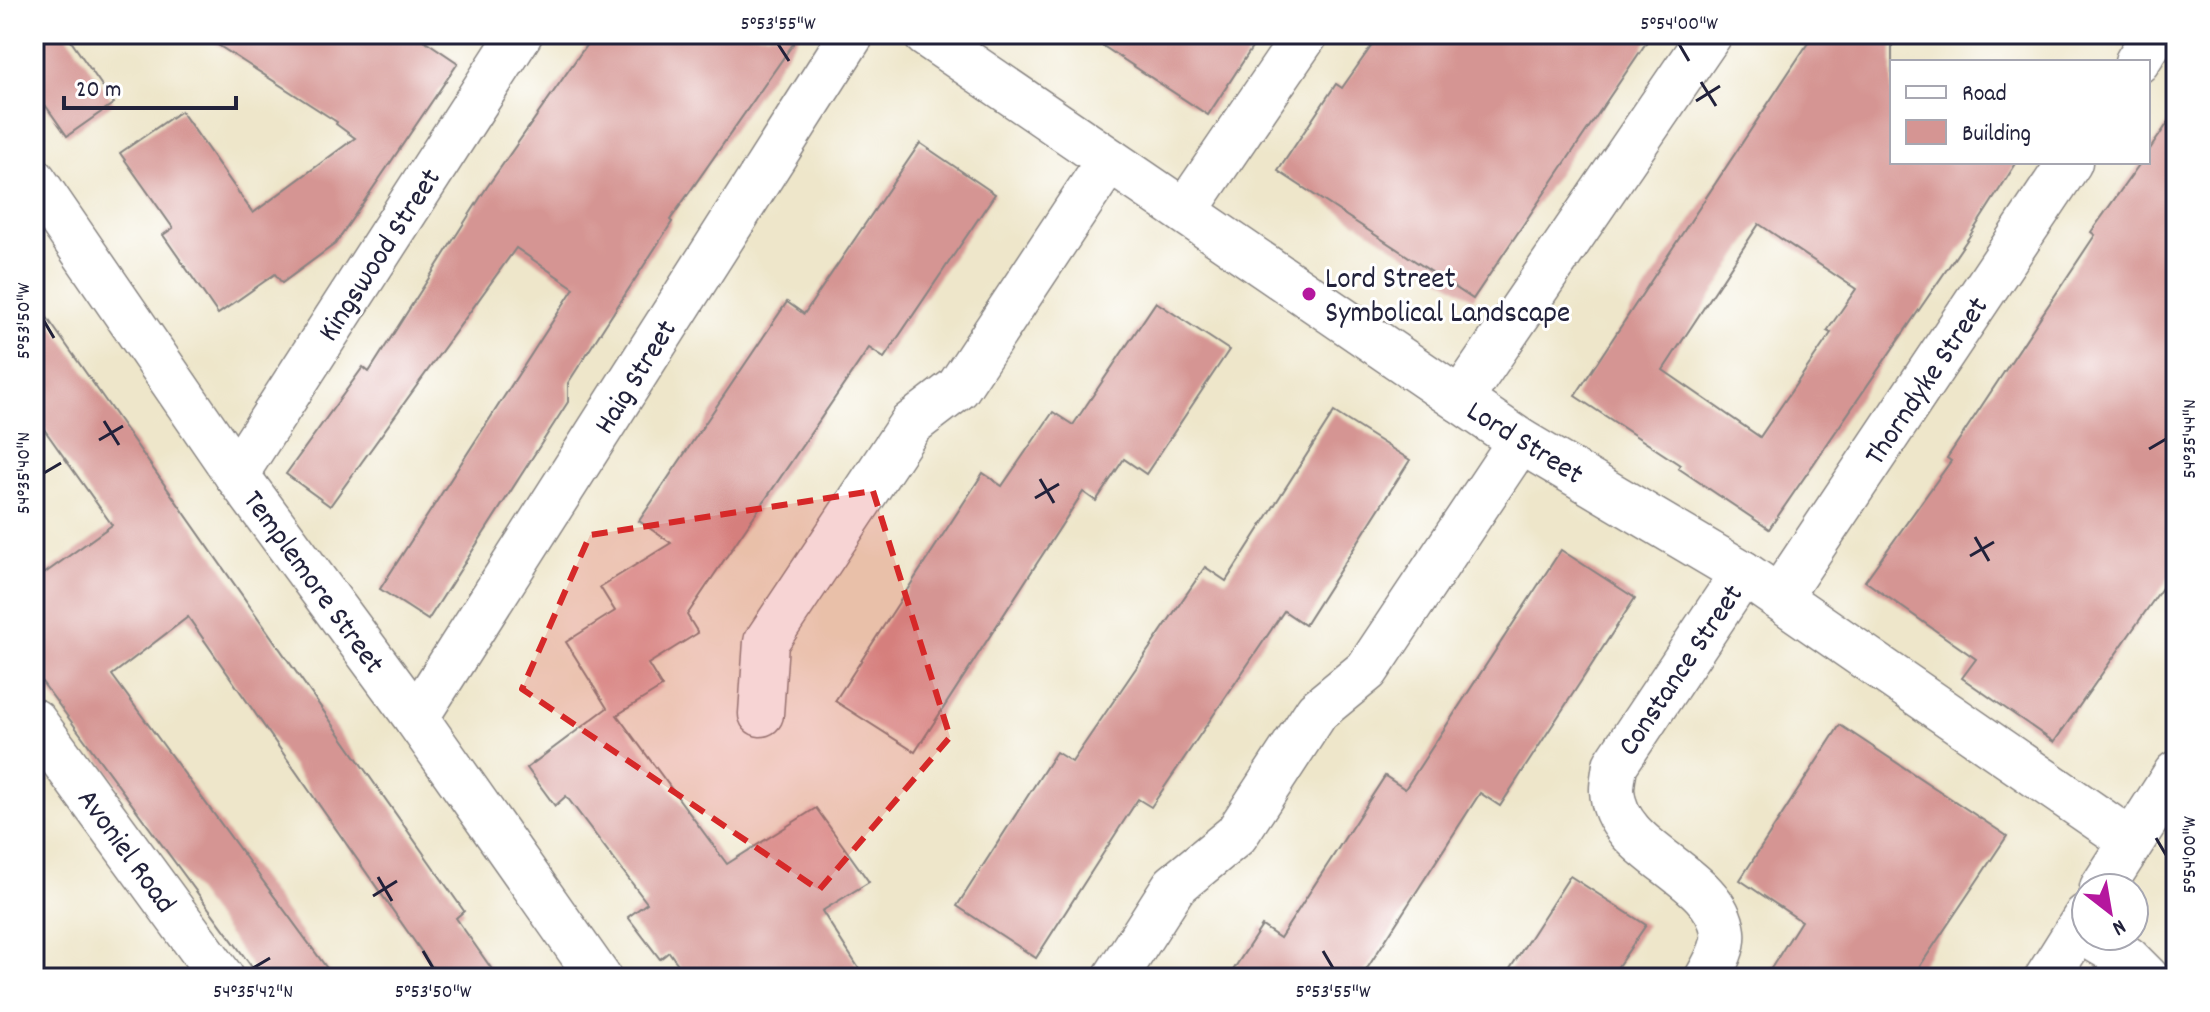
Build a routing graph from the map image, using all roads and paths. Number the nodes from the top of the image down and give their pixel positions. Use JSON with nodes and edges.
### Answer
{"nodes":[{"id":1,"x":520,"y":34,"type":"edge"},
{"id":2,"x":852,"y":34,"type":"edge"},
{"id":3,"x":925,"y":34,"type":"edge"},
{"id":4,"x":1306,"y":34,"type":"edge"},
{"id":5,"x":1710,"y":34,"type":"edge"},
{"id":6,"x":2155,"y":34,"type":"edge"},
{"id":7,"x":2138,"y":60,"type":"edge"},
{"id":8,"x":1109,"y":160,"type":"junction"},
{"id":9,"x":2069,"y":164,"type":"edge"},
{"id":10,"x":34,"y":180,"type":"edge"},
{"id":11,"x":1185,"y":211,"type":"junction"},
{"id":12,"x":1460,"y":400,"type":"junction"},
{"id":13,"x":1520,"y":441,"type":"junction"},
{"id":14,"x":236,"y":474,"type":"junction"},
{"id":15,"x":1743,"y":573,"type":"junction"},
{"id":16,"x":1779,"y":597,"type":"junction"},
{"id":17,"x":761,"y":714,"type":"dead end"},
{"id":18,"x":416,"y":718,"type":"junction"},
{"id":19,"x":34,"y":721,"type":"edge"},
{"id":20,"x":2176,"y":773,"type":"edge"},
{"id":21,"x":2131,"y":841,"type":"junction"},
{"id":22,"x":2112,"y":872,"type":"edge"},
{"id":23,"x":2070,"y":948,"type":"edge"},
{"id":24,"x":2118,"y":952,"type":"edge"},
{"id":25,"x":222,"y":978,"type":"edge"},
{"id":26,"x":599,"y":978,"type":"edge"},
{"id":27,"x":1115,"y":978,"type":"edge"},
{"id":28,"x":1707,"y":978,"type":"edge"},
{"id":29,"x":2047,"y":978,"type":"edge"},
{"id":30,"x":2147,"y":978,"type":"edge"}],
"edges":[{"from":1,"to":14,"type":"street","name":"Kingswood Street"},
{"from":2,"to":18,"type":"street","name":"Haig Street"},
{"from":3,"to":8,"type":"street","name":"Lord Street"},
{"from":4,"to":11,"type":"street"},
{"from":5,"to":12,"type":"street"},
{"from":6,"to":7,"type":"street"},
{"from":8,"to":11,"type":"street","name":"Lord Street"},
{"from":8,"to":17,"type":"street"},
{"from":9,"to":16,"type":"street","name":"Thorndyke Street"},
{"from":10,"to":14,"type":"street","name":"Templemore Street"},
{"from":11,"to":12,"type":"street","name":"Lord Street"},
{"from":12,"to":13,"type":"street","name":"Lord Street"},
{"from":13,"to":15,"type":"street","name":"Lord Street"},
{"from":13,"to":27,"type":"street"},
{"from":14,"to":18,"type":"street","name":"Templemore Street"},
{"from":15,"to":16,"type":"street","name":"Lord Street"},
{"from":15,"to":28,"type":"street","name":"Constance Street"},
{"from":16,"to":21,"type":"street","name":"Lord Street"},
{"from":18,"to":26,"type":"street","name":"Templemore Street"},
{"from":19,"to":25,"type":"street","name":"Avoniel Road"},
{"from":20,"to":21,"type":"street"},
{"from":21,"to":22,"type":"street"},
{"from":23,"to":29,"type":"street"},
{"from":24,"to":30,"type":"street"}]}
